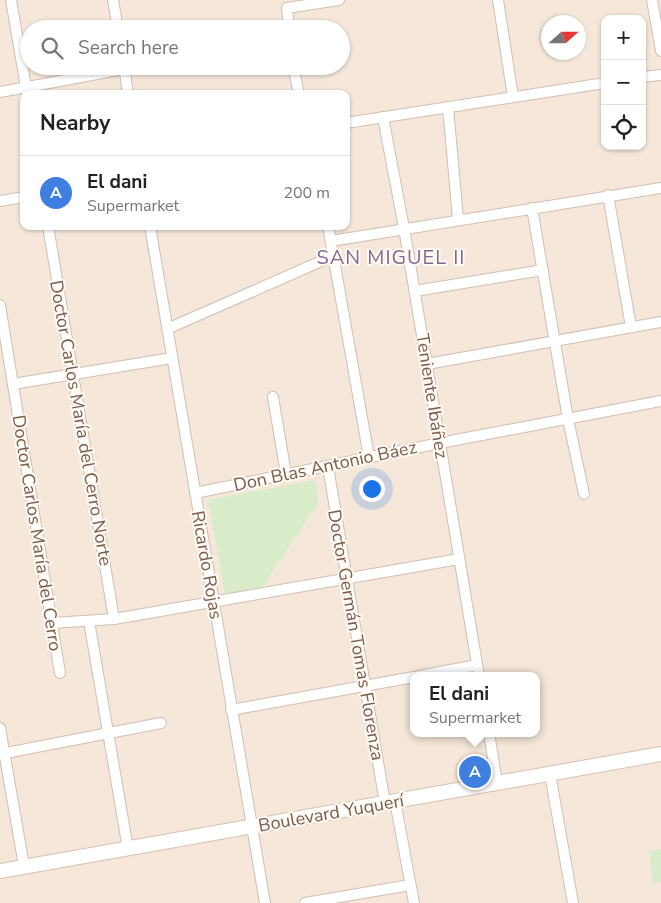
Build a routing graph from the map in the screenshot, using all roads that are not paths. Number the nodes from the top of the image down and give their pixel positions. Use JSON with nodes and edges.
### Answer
{"nodes":[{"id":1,"x":11,"y":0,"type":"edge"},
{"id":2,"x":113,"y":0,"type":"edge"},
{"id":3,"x":339,"y":0,"type":"edge"},
{"id":4,"x":498,"y":0,"type":"edge"},
{"id":5,"x":652,"y":0,"type":"edge"},
{"id":6,"x":116,"y":20,"type":"edge"},
{"id":7,"x":288,"y":20,"type":"edge"},
{"id":8,"x":661,"y":51,"type":"edge"},
{"id":9,"x":20,"y":54,"type":"edge"},
{"id":10,"x":24,"y":75,"type":"edge"},
{"id":11,"x":93,"y":75,"type":"edge"},
{"id":12,"x":125,"y":75,"type":"edge"},
{"id":13,"x":295,"y":75,"type":"edge"},
{"id":14,"x":661,"y":75,"type":"edge"},
{"id":15,"x":646,"y":77,"type":"edge"},
{"id":16,"x":601,"y":84,"type":"edge"},
{"id":17,"x":20,"y":90,"type":"edge"},
{"id":18,"x":26,"y":90,"type":"edge"},
{"id":19,"x":127,"y":90,"type":"edge"},
{"id":20,"x":298,"y":90,"type":"edge"},
{"id":21,"x":0,"y":92,"type":"edge"},
{"id":22,"x":513,"y":97,"type":"junction"},
{"id":23,"x":448,"y":107,"type":"junction"},
{"id":24,"x":383,"y":117,"type":"junction"},
{"id":25,"x":350,"y":122,"type":"edge"},
{"id":26,"x":661,"y":188,"type":"edge"},
{"id":27,"x":608,"y":196,"type":"junction"},
{"id":28,"x":20,"y":198,"type":"edge"},
{"id":29,"x":0,"y":201,"type":"edge"},
{"id":30,"x":532,"y":208,"type":"junction"},
{"id":31,"x":458,"y":219,"type":"junction"},
{"id":32,"x":404,"y":228,"type":"junction"},
{"id":33,"x":49,"y":230,"type":"edge"},
{"id":34,"x":151,"y":230,"type":"edge"},
{"id":35,"x":329,"y":230,"type":"edge"},
{"id":36,"x":331,"y":241,"type":"junction"},
{"id":37,"x":333,"y":256,"type":"junction"},
{"id":38,"x":543,"y":270,"type":"junction"},
{"id":39,"x":414,"y":291,"type":"junction"},
{"id":40,"x":0,"y":305,"type":"edge"},
{"id":41,"x":661,"y":322,"type":"edge"},
{"id":42,"x":631,"y":327,"type":"junction"},
{"id":43,"x":167,"y":329,"type":"junction"},
{"id":44,"x":556,"y":341,"type":"junction"},
{"id":45,"x":172,"y":358,"type":"junction"},
{"id":46,"x":427,"y":364,"type":"junction"},
{"id":47,"x":72,"y":373,"type":"junction"},
{"id":48,"x":13,"y":384,"type":"junction"},
{"id":49,"x":273,"y":397,"type":"dead end"},
{"id":50,"x":661,"y":401,"type":"edge"},
{"id":51,"x":568,"y":419,"type":"junction"},
{"id":52,"x":440,"y":443,"type":"junction"},
{"id":53,"x":369,"y":458,"type":"junction"},
{"id":54,"x":328,"y":467,"type":"junction"},
{"id":55,"x":286,"y":474,"type":"junction"},
{"id":56,"x":195,"y":493,"type":"junction"},
{"id":57,"x":584,"y":494,"type":"dead end"},
{"id":58,"x":459,"y":559,"type":"junction"},
{"id":59,"x":347,"y":579,"type":"junction"},
{"id":60,"x":214,"y":603,"type":"junction"},
{"id":61,"x":114,"y":619,"type":"junction"},
{"id":62,"x":90,"y":621,"type":"junction"},
{"id":63,"x":52,"y":623,"type":"junction"},
{"id":64,"x":477,"y":665,"type":"junction"},
{"id":65,"x":439,"y":672,"type":"edge"},
{"id":66,"x":478,"y":672,"type":"edge"},
{"id":67,"x":60,"y":673,"type":"dead end"},
{"id":68,"x":410,"y":678,"type":"edge"},
{"id":69,"x":365,"y":686,"type":"junction"},
{"id":70,"x":231,"y":710,"type":"junction"},
{"id":71,"x":161,"y":724,"type":"dead end"},
{"id":72,"x":0,"y":728,"type":"edge"},
{"id":73,"x":108,"y":734,"type":"junction"},
{"id":74,"x":490,"y":737,"type":"edge"},
{"id":75,"x":2,"y":753,"type":"edge"},
{"id":76,"x":661,"y":754,"type":"edge"},
{"id":77,"x":550,"y":774,"type":"junction"},
{"id":78,"x":497,"y":783,"type":"junction"},
{"id":79,"x":390,"y":802,"type":"junction"},
{"id":80,"x":251,"y":827,"type":"junction"},
{"id":81,"x":128,"y":848,"type":"junction"},
{"id":82,"x":24,"y":866,"type":"junction"},
{"id":83,"x":0,"y":871,"type":"edge"},
{"id":84,"x":410,"y":885,"type":"junction"},
{"id":85,"x":265,"y":903,"type":"edge"},
{"id":86,"x":304,"y":903,"type":"edge"},
{"id":87,"x":414,"y":903,"type":"edge"},
{"id":88,"x":573,"y":903,"type":"edge"}],
"edges":[{"from":1,"to":9,"type":"street"},
{"from":2,"to":6,"type":"street"},
{"from":3,"to":7,"type":"street"},
{"from":4,"to":22,"type":"street"},
{"from":5,"to":8,"type":"street"},
{"from":10,"to":18,"type":"street"},
{"from":11,"to":18,"type":"street"},
{"from":12,"to":19,"type":"street"},
{"from":13,"to":20,"type":"street"},
{"from":14,"to":15,"type":"street"},
{"from":16,"to":22,"type":"street"},
{"from":17,"to":21,"type":"street"},
{"from":22,"to":23,"type":"street"},
{"from":23,"to":24,"type":"street"},
{"from":23,"to":31,"type":"street"},
{"from":24,"to":25,"type":"street"},
{"from":24,"to":32,"type":"street","name":"Teniente Ibáñez"},
{"from":26,"to":27,"type":"street"},
{"from":27,"to":30,"type":"street"},
{"from":27,"to":42,"type":"street"},
{"from":28,"to":29,"type":"street"},
{"from":30,"to":31,"type":"street"},
{"from":30,"to":38,"type":"street"},
{"from":31,"to":32,"type":"street"},
{"from":32,"to":36,"type":"street"},
{"from":32,"to":39,"type":"street","name":"Teniente Ibáñez"},
{"from":33,"to":47,"type":"street","name":"Doctor Carlos María del Cerro Norte"},
{"from":34,"to":43,"type":"street","name":"Ricardo Rojas"},
{"from":35,"to":36,"type":"street"},
{"from":36,"to":37,"type":"street"},
{"from":37,"to":43,"type":"street"},
{"from":37,"to":53,"type":"street"},
{"from":38,"to":39,"type":"street"},
{"from":38,"to":44,"type":"street"},
{"from":39,"to":46,"type":"street","name":"Teniente Ibáñez"},
{"from":40,"to":48,"type":"street","name":"Doctor Carlos María del Cerro"},
{"from":41,"to":42,"type":"street"},
{"from":42,"to":44,"type":"street"},
{"from":43,"to":45,"type":"street","name":"Ricardo Rojas"},
{"from":44,"to":46,"type":"street"},
{"from":44,"to":51,"type":"street"},
{"from":45,"to":47,"type":"street"},
{"from":45,"to":56,"type":"street","name":"Ricardo Rojas"},
{"from":46,"to":52,"type":"street","name":"Teniente Ibáñez"},
{"from":47,"to":48,"type":"street"},
{"from":47,"to":61,"type":"street","name":"Doctor Carlos María del Cerro Norte"},
{"from":48,"to":63,"type":"street","name":"Doctor Carlos María del Cerro"},
{"from":49,"to":55,"type":"street"},
{"from":50,"to":51,"type":"street","name":"Don Blas Antonio Báez"},
{"from":51,"to":52,"type":"street","name":"Don Blas Antonio Báez"},
{"from":51,"to":57,"type":"street"},
{"from":52,"to":53,"type":"street","name":"Don Blas Antonio Báez"},
{"from":52,"to":58,"type":"street","name":"Teniente Ibáñez"},
{"from":53,"to":54,"type":"street","name":"Don Blas Antonio Báez"},
{"from":54,"to":55,"type":"street","name":"Don Blas Antonio Báez"},
{"from":54,"to":59,"type":"street","name":"Doctor Germán Tomas Florenza"},
{"from":55,"to":56,"type":"street","name":"Don Blas Antonio Báez"},
{"from":56,"to":60,"type":"street","name":"Ricardo Rojas"},
{"from":58,"to":59,"type":"street"},
{"from":58,"to":64,"type":"street","name":"Teniente Ibáñez"},
{"from":59,"to":60,"type":"street"},
{"from":59,"to":69,"type":"street","name":"Doctor Germán Tomas Florenza"},
{"from":60,"to":61,"type":"street"},
{"from":60,"to":70,"type":"street","name":"Ricardo Rojas"},
{"from":61,"to":62,"type":"street"},
{"from":62,"to":63,"type":"street"},
{"from":62,"to":73,"type":"street"},
{"from":63,"to":67,"type":"street","name":"Doctor Carlos María del Cerro"},
{"from":64,"to":65,"type":"street"},
{"from":64,"to":66,"type":"street","name":"Teniente Ibáñez"},
{"from":68,"to":69,"type":"street"},
{"from":69,"to":70,"type":"street"},
{"from":69,"to":79,"type":"street","name":"Doctor Germán Tomas Florenza"},
{"from":70,"to":80,"type":"street","name":"Ricardo Rojas"},
{"from":71,"to":73,"type":"street"},
{"from":72,"to":75,"type":"street"},
{"from":73,"to":75,"type":"street"},
{"from":73,"to":81,"type":"street"},
{"from":74,"to":78,"type":"street"},
{"from":75,"to":82,"type":"street"},
{"from":76,"to":77,"type":"main road","name":"Boulevard Yuquerí"},
{"from":77,"to":78,"type":"main road","name":"Boulevard Yuquerí"},
{"from":77,"to":88,"type":"street"},
{"from":78,"to":79,"type":"main road","name":"Boulevard Yuquerí"},
{"from":79,"to":80,"type":"main road","name":"Boulevard Yuquerí"},
{"from":79,"to":84,"type":"street","name":"Doctor Germán Tomas Florenza"},
{"from":80,"to":81,"type":"main road","name":"Boulevard Yuquerí"},
{"from":80,"to":85,"type":"street","name":"Ricardo Rojas"},
{"from":81,"to":82,"type":"main road","name":"Boulevard Yuquerí"},
{"from":82,"to":83,"type":"main road","name":"Boulevard Yuquerí"},
{"from":84,"to":86,"type":"street"},
{"from":84,"to":87,"type":"street","name":"Doctor Germán Tomas Florenza"}]}
